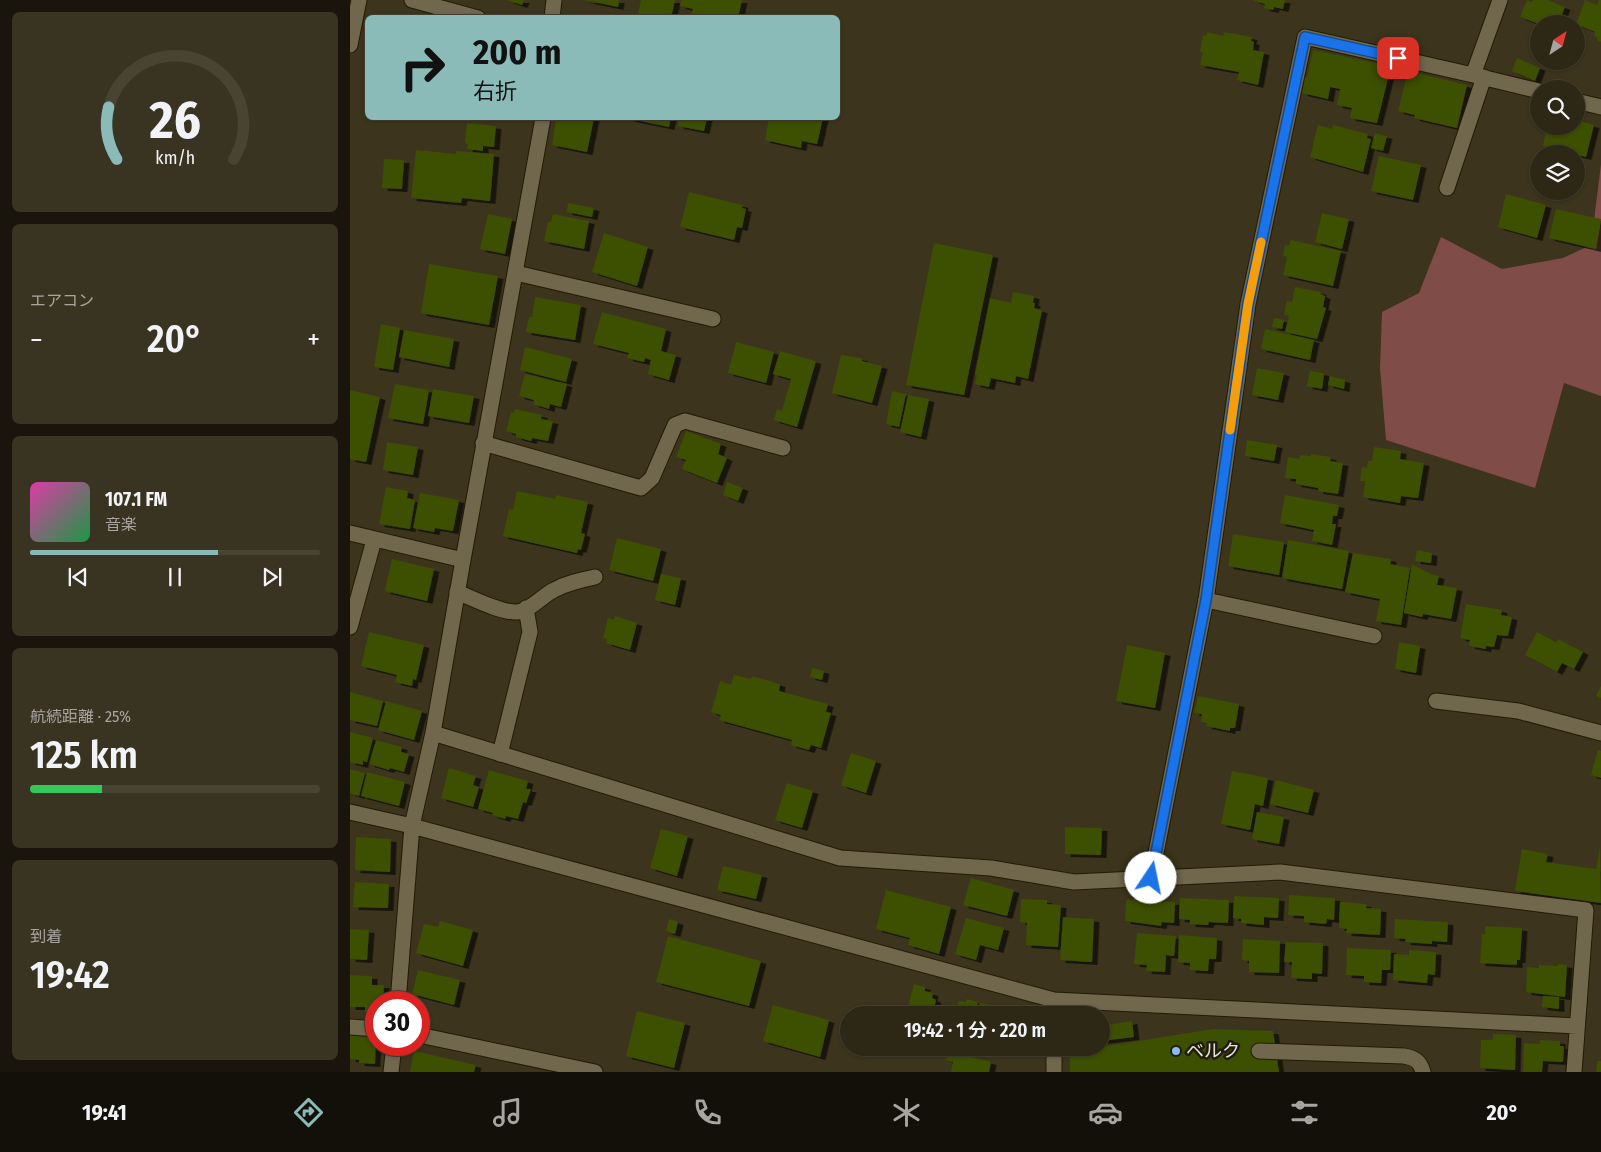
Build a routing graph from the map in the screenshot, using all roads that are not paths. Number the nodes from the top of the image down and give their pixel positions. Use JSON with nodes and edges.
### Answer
{"nodes":[{"id":1,"x":359,"y":0,"type":"edge"},
{"id":2,"x":412,"y":0,"type":"edge"},
{"id":3,"x":554,"y":0,"type":"edge"},
{"id":4,"x":1500,"y":0,"type":"edge"},
{"id":5,"x":467,"y":15,"type":"edge"},
{"id":6,"x":552,"y":15,"type":"edge"},
{"id":7,"x":350,"y":45,"type":"edge"},
{"id":8,"x":1479,"y":76,"type":"junction"},
{"id":9,"x":1530,"y":89,"type":"edge"},
{"id":10,"x":1585,"y":103,"type":"edge"},
{"id":11,"x":1601,"y":107,"type":"edge"},
{"id":12,"x":543,"y":120,"type":"edge"},
{"id":13,"x":1447,"y":188,"type":"dead end"},
{"id":14,"x":516,"y":273,"type":"junction"},
{"id":15,"x":713,"y":319,"type":"dead end"},
{"id":16,"x":484,"y":443,"type":"junction"},
{"id":17,"x":783,"y":448,"type":"dead end"},
{"id":18,"x":350,"y":533,"type":"edge"},
{"id":19,"x":374,"y":540,"type":"junction"},
{"id":20,"x":462,"y":560,"type":"junction"},
{"id":21,"x":595,"y":577,"type":"dead end"},
{"id":22,"x":457,"y":592,"type":"junction"},
{"id":23,"x":1206,"y":600,"type":"junction"},
{"id":24,"x":526,"y":608,"type":"junction"},
{"id":25,"x":350,"y":627,"type":"edge"},
{"id":26,"x":1374,"y":636,"type":"dead end"},
{"id":27,"x":1436,"y":700,"type":"dead end"},
{"id":28,"x":1601,"y":733,"type":"edge"},
{"id":29,"x":433,"y":734,"type":"junction"},
{"id":30,"x":500,"y":754,"type":"junction"},
{"id":31,"x":350,"y":812,"type":"edge"},
{"id":32,"x":412,"y":826,"type":"junction"},
{"id":33,"x":1151,"y":878,"type":"junction"},
{"id":34,"x":1593,"y":910,"type":"edge"},
{"id":35,"x":399,"y":991,"type":"edge"},
{"id":36,"x":1050,"y":1006,"type":"edge"},
{"id":37,"x":1110,"y":1009,"type":"edge"},
{"id":38,"x":1578,"y":1026,"type":"junction"},
{"id":39,"x":350,"y":1027,"type":"edge"},
{"id":40,"x":365,"y":1028,"type":"edge"},
{"id":41,"x":430,"y":1037,"type":"edge"},
{"id":42,"x":1259,"y":1051,"type":"dead end"},
{"id":43,"x":393,"y":1056,"type":"edge"},
{"id":44,"x":1054,"y":1056,"type":"edge"},
{"id":45,"x":391,"y":1072,"type":"edge"},
{"id":46,"x":595,"y":1072,"type":"edge"},
{"id":47,"x":1054,"y":1072,"type":"edge"},
{"id":48,"x":1423,"y":1072,"type":"edge"},
{"id":49,"x":1574,"y":1072,"type":"edge"}],
"edges":[{"from":1,"to":7,"type":"street"},
{"from":2,"to":5,"type":"street"},
{"from":3,"to":6,"type":"street"},
{"from":4,"to":8,"type":"street"},
{"from":8,"to":9,"type":"street"},
{"from":8,"to":13,"type":"street"},
{"from":8,"to":23,"type":"street"},
{"from":10,"to":11,"type":"street"},
{"from":12,"to":14,"type":"street"},
{"from":14,"to":15,"type":"street"},
{"from":14,"to":16,"type":"street"},
{"from":16,"to":17,"type":"street"},
{"from":16,"to":20,"type":"street"},
{"from":18,"to":19,"type":"street"},
{"from":19,"to":20,"type":"street"},
{"from":19,"to":25,"type":"street"},
{"from":20,"to":22,"type":"street"},
{"from":21,"to":24,"type":"street"},
{"from":22,"to":24,"type":"street"},
{"from":22,"to":29,"type":"street"},
{"from":23,"to":26,"type":"street"},
{"from":23,"to":33,"type":"street"},
{"from":24,"to":30,"type":"street"},
{"from":27,"to":28,"type":"street"},
{"from":29,"to":30,"type":"street"},
{"from":29,"to":32,"type":"street"},
{"from":30,"to":33,"type":"street"},
{"from":31,"to":32,"type":"street"},
{"from":32,"to":35,"type":"street"},
{"from":32,"to":36,"type":"street"},
{"from":33,"to":34,"type":"street"},
{"from":34,"to":38,"type":"street"},
{"from":37,"to":38,"type":"street"},
{"from":38,"to":49,"type":"street"},
{"from":39,"to":40,"type":"street"},
{"from":41,"to":46,"type":"street"},
{"from":42,"to":48,"type":"street"},
{"from":43,"to":45,"type":"street"},
{"from":44,"to":47,"type":"street"}]}
